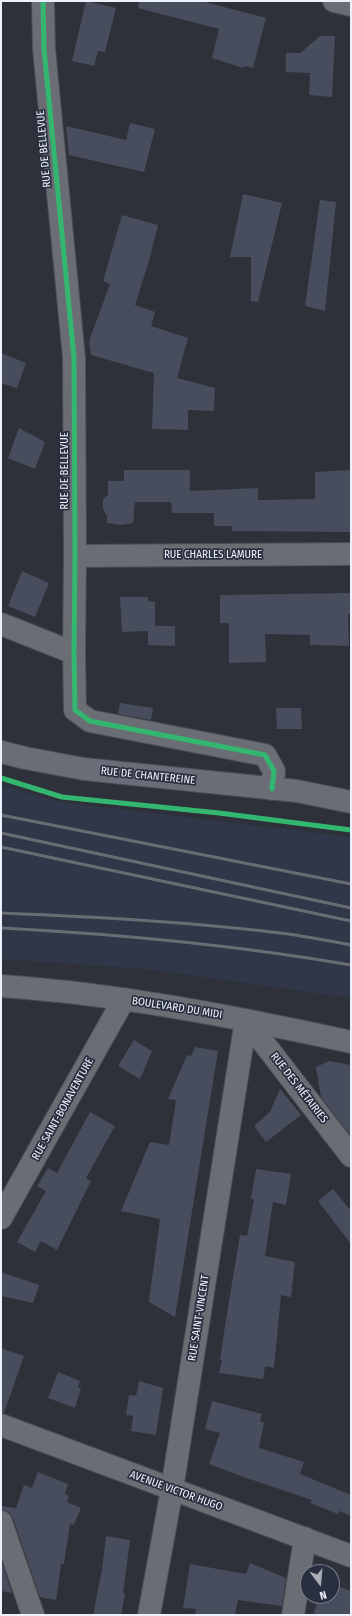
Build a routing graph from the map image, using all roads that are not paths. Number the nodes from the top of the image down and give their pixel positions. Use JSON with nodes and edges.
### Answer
{"nodes":[{"id":1,"x":43,"y":1,"type":"edge"},
{"id":2,"x":334,"y":1,"type":"edge"},
{"id":3,"x":351,"y":5,"type":"edge"},
{"id":4,"x":351,"y":554,"type":"edge"},
{"id":5,"x":76,"y":556,"type":"junction"},
{"id":6,"x":1,"y":624,"type":"edge"},
{"id":7,"x":74,"y":653,"type":"junction"},
{"id":8,"x":1,"y":752,"type":"edge"},
{"id":9,"x":272,"y":789,"type":"junction"},
{"id":10,"x":297,"y":791,"type":"junction"},
{"id":11,"x":351,"y":791,"type":"edge"},
{"id":12,"x":351,"y":802,"type":"edge"},
{"id":13,"x":1,"y":986,"type":"edge"},
{"id":14,"x":124,"y":1000,"type":"junction"},
{"id":15,"x":246,"y":1020,"type":"junction"},
{"id":16,"x":351,"y":1042,"type":"edge"},
{"id":17,"x":351,"y":1156,"type":"edge"},
{"id":18,"x":1,"y":1218,"type":"edge"},
{"id":19,"x":1,"y":1425,"type":"edge"},
{"id":20,"x":172,"y":1490,"type":"junction"},
{"id":21,"x":1,"y":1522,"type":"edge"},
{"id":22,"x":305,"y":1538,"type":"junction"},
{"id":23,"x":351,"y":1556,"type":"edge"},
{"id":24,"x":33,"y":1615,"type":"edge"},
{"id":25,"x":149,"y":1615,"type":"edge"},
{"id":26,"x":293,"y":1615,"type":"edge"}],
"edges":[{"from":1,"to":5,"type":"street","name":"RUE DE BELLEVUE"},
{"from":2,"to":3,"type":"street"},
{"from":4,"to":5,"type":"street","name":"RUE CHARLES LAMURE"},
{"from":5,"to":7,"type":"street","name":"RUE DE BELLEVUE"},
{"from":6,"to":7,"type":"street"},
{"from":7,"to":9,"type":"street","name":"RUE DE BELLEVUE"},
{"from":8,"to":9,"type":"main road","name":"RUE DE CHANTEREINE"},
{"from":9,"to":10,"type":"main road","name":"RUE DE CHANTEREINE"},
{"from":10,"to":11,"type":"main road","name":"RUE DE CHANTEREINE"},
{"from":10,"to":12,"type":"main road","name":"RUE DE CHANTEREINE"},
{"from":13,"to":14,"type":"street","name":"BOULEVARD DU MIDI"},
{"from":14,"to":15,"type":"street","name":"BOULEVARD DU MIDI"},
{"from":14,"to":18,"type":"street","name":"RUE SAINT-BONAVENTURE"},
{"from":15,"to":16,"type":"street","name":"BOULEVARD DU MIDI"},
{"from":15,"to":17,"type":"street","name":"RUE DES MÉTAIRIES"},
{"from":15,"to":20,"type":"street","name":"RUE SAINT-VINCENT"},
{"from":19,"to":20,"type":"street","name":"AVENUE VICTOR HUGO"},
{"from":20,"to":22,"type":"street","name":"AVENUE VICTOR HUGO"},
{"from":20,"to":25,"type":"street","name":"RUE SAINT-VINCENT"},
{"from":21,"to":24,"type":"street"},
{"from":22,"to":23,"type":"street","name":"AVENUE VICTOR HUGO"},
{"from":22,"to":26,"type":"street"}]}
